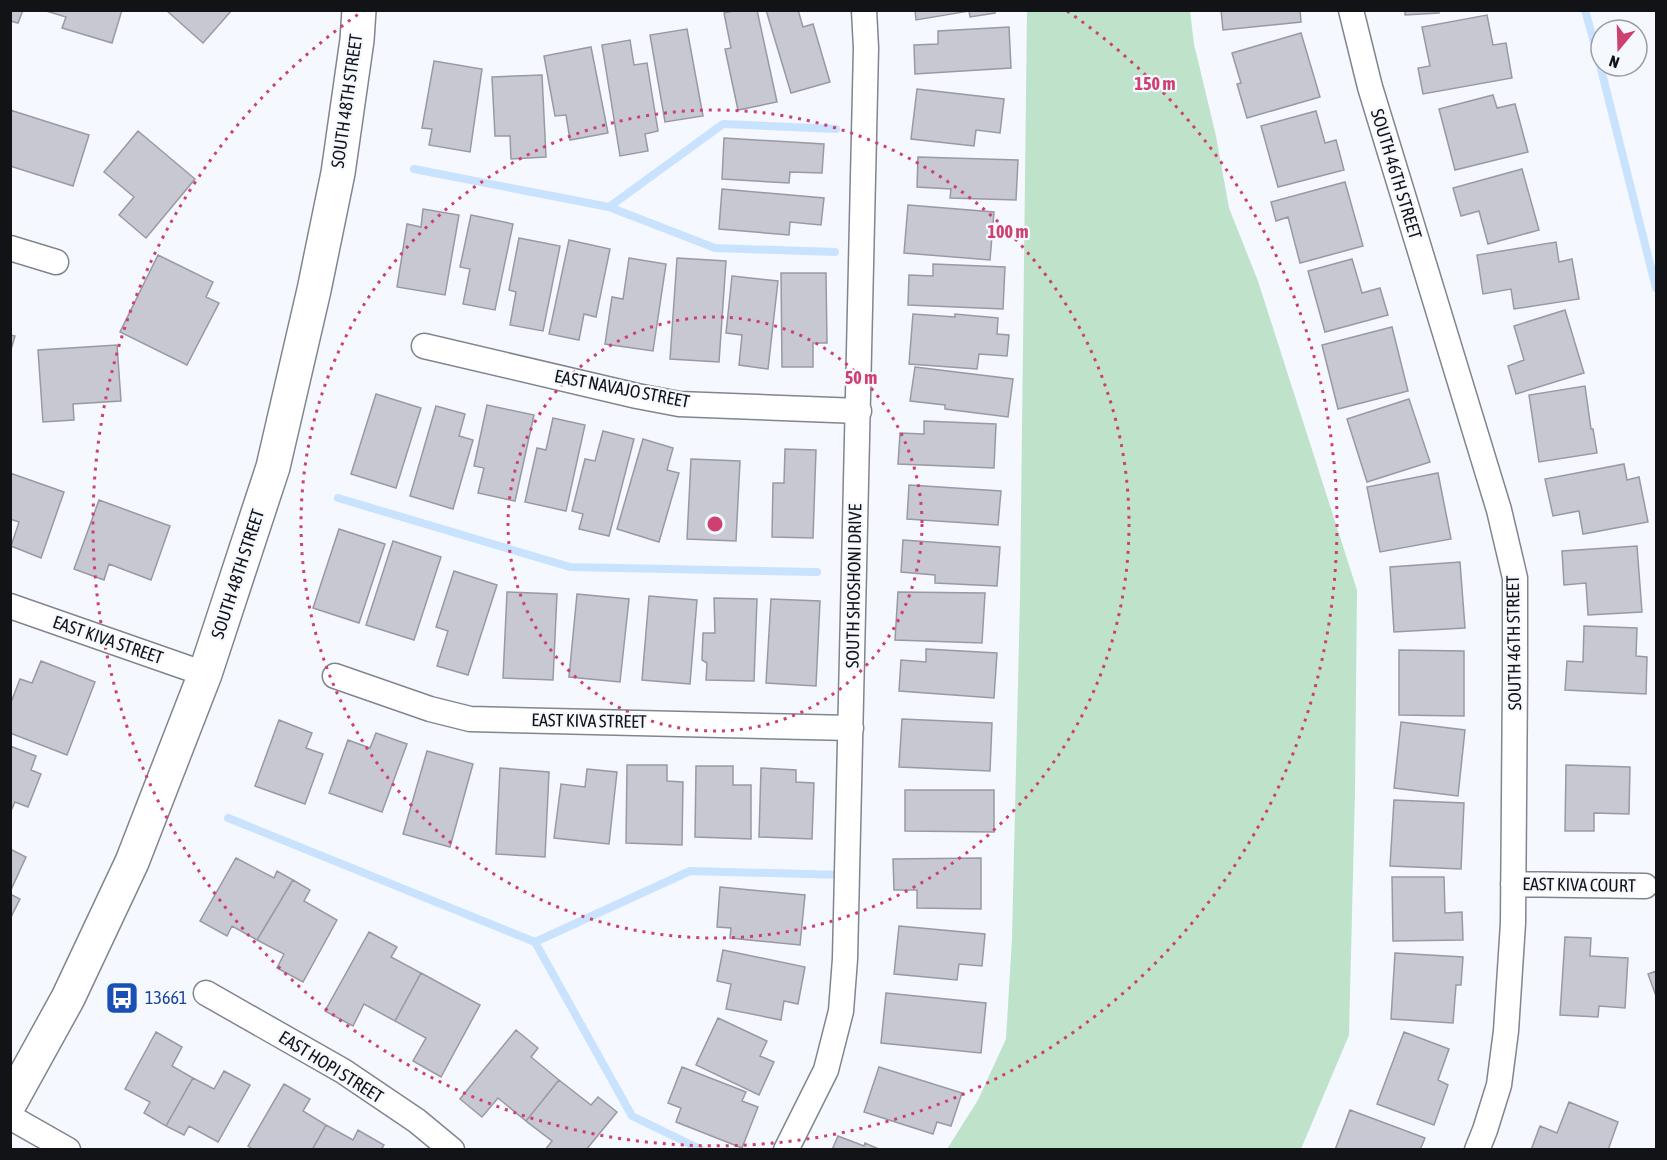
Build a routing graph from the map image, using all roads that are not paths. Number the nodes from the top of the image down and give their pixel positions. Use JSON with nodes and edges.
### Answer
{"nodes":[{"id":1,"x":359,"y":10,"type":"edge"},
{"id":2,"x":864,"y":10,"type":"edge"},
{"id":3,"x":1351,"y":10,"type":"edge"},
{"id":4,"x":10,"y":248,"type":"edge"},
{"id":5,"x":56,"y":262,"type":"dead end"},
{"id":6,"x":424,"y":346,"type":"dead end"},
{"id":7,"x":859,"y":411,"type":"junction"},
{"id":8,"x":10,"y":606,"type":"edge"},
{"id":9,"x":205,"y":674,"type":"junction"},
{"id":10,"x":335,"y":676,"type":"dead end"},
{"id":11,"x":851,"y":728,"type":"junction"},
{"id":12,"x":1513,"y":884,"type":"junction"},
{"id":13,"x":1645,"y":886,"type":"dead end"},
{"id":14,"x":206,"y":993,"type":"dead end"},
{"id":15,"x":10,"y":1103,"type":"edge"},
{"id":16,"x":10,"y":1117,"type":"edge"},
{"id":17,"x":68,"y":1149,"type":"edge"},
{"id":18,"x":452,"y":1149,"type":"edge"},
{"id":19,"x":786,"y":1149,"type":"edge"},
{"id":20,"x":1477,"y":1149,"type":"edge"}],
"edges":[{"from":1,"to":9,"type":"main road","name":"SOUTH 48TH STREET"},
{"from":2,"to":7,"type":"street","name":"SOUTH SHOSHONI DRIVE"},
{"from":3,"to":12,"type":"street","name":"SOUTH 46TH STREET"},
{"from":4,"to":5,"type":"street"},
{"from":6,"to":7,"type":"street","name":"EAST NAVAJO STREET"},
{"from":7,"to":11,"type":"street","name":"SOUTH SHOSHONI DRIVE"},
{"from":8,"to":9,"type":"street","name":"EAST KIVA STREET"},
{"from":9,"to":15,"type":"main road","name":"SOUTH 48TH STREET"},
{"from":10,"to":11,"type":"street","name":"EAST KIVA STREET"},
{"from":11,"to":19,"type":"street","name":"SOUTH SHOSHONI DRIVE"},
{"from":12,"to":13,"type":"street","name":"EAST KIVA COURT"},
{"from":12,"to":20,"type":"street","name":"SOUTH 46TH STREET"},
{"from":14,"to":18,"type":"street","name":"EAST HOPI STREET"},
{"from":16,"to":17,"type":"street"}]}
